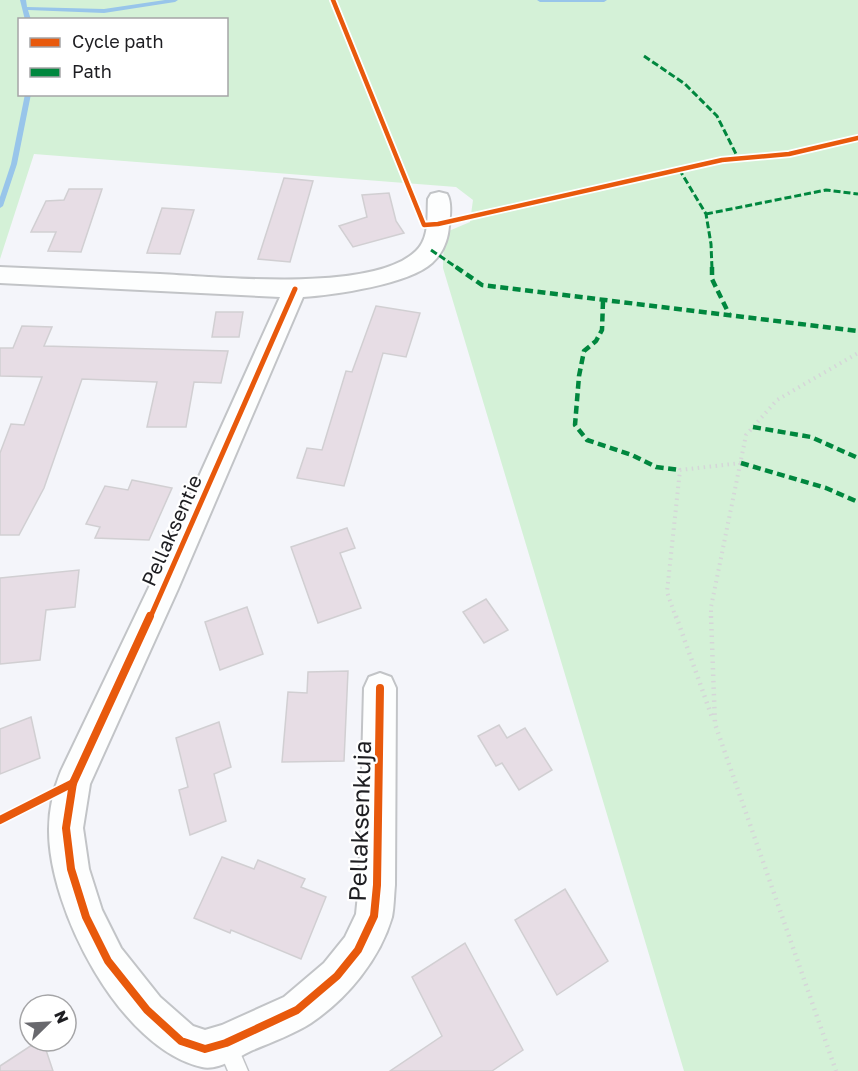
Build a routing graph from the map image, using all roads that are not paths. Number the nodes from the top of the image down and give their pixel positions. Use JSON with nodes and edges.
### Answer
{"nodes":[{"id":1,"x":439,"y":199,"type":"dead end"},
{"id":2,"x":0,"y":275,"type":"edge"},
{"id":3,"x":295,"y":289,"type":"junction"},
{"id":4,"x":380,"y":688,"type":"dead end"},
{"id":5,"x":73,"y":783,"type":"joint"},
{"id":6,"x":232,"y":1057,"type":"edge"}],
"edges":[{"from":1,"to":3,"type":"street"},
{"from":2,"to":3,"type":"street"},
{"from":3,"to":5,"type":"street","name":"Pellaksentie"},
{"from":4,"to":6,"type":"street","name":"Pellaksenkuja"},
{"from":5,"to":6,"type":"street","name":"Pellaksenkuja"}]}
